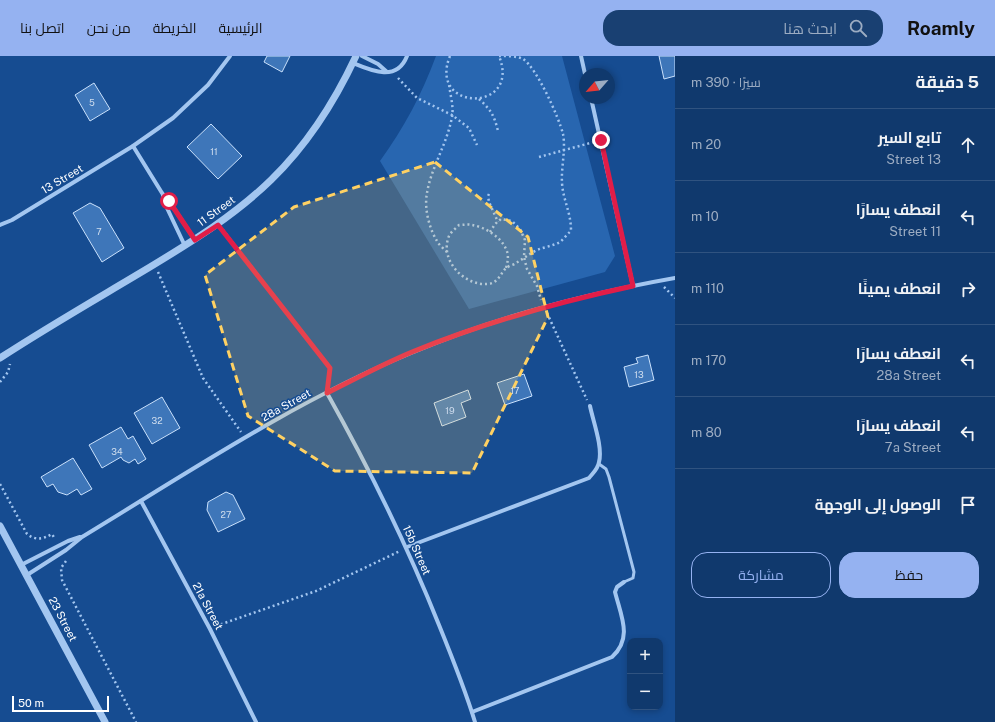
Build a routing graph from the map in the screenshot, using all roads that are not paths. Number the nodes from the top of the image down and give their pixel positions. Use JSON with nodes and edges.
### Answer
{"nodes":[{"id":1,"x":230,"y":56,"type":"edge"},
{"id":2,"x":356,"y":56,"type":"edge"},
{"id":3,"x":362,"y":56,"type":"edge"},
{"id":4,"x":407,"y":56,"type":"edge"},
{"id":5,"x":581,"y":56,"type":"edge"},
{"id":6,"x":353,"y":63,"type":"junction"},
{"id":7,"x":584,"y":68,"type":"edge"},
{"id":8,"x":390,"y":72,"type":"junction"},
{"id":9,"x":592,"y":104,"type":"edge"},
{"id":10,"x":133,"y":146,"type":"junction"},
{"id":11,"x":162,"y":193,"type":"junction"},
{"id":12,"x":0,"y":225,"type":"edge"},
{"id":13,"x":195,"y":240,"type":"junction"},
{"id":14,"x":185,"y":246,"type":"junction"},
{"id":15,"x":675,"y":278,"type":"edge"},
{"id":16,"x":633,"y":286,"type":"junction"},
{"id":17,"x":0,"y":358,"type":"edge"},
{"id":18,"x":327,"y":393,"type":"junction"},
{"id":19,"x":590,"y":406,"type":"dead end"},
{"id":20,"x":599,"y":464,"type":"junction"},
{"id":21,"x":141,"y":501,"type":"junction"},
{"id":22,"x":0,"y":526,"type":"edge"},
{"id":23,"x":82,"y":537,"type":"junction"},
{"id":24,"x":407,"y":547,"type":"junction"},
{"id":25,"x":21,"y":565,"type":"junction"},
{"id":26,"x":27,"y":575,"type":"junction"},
{"id":27,"x":624,"y":582,"type":"joint"},
{"id":28,"x":472,"y":712,"type":"junction"},
{"id":29,"x":105,"y":722,"type":"edge"},
{"id":30,"x":256,"y":722,"type":"edge"},
{"id":31,"x":475,"y":722,"type":"edge"}],
"edges":[{"from":1,"to":10,"type":"street","name":"13 Street"},
{"from":2,"to":6,"type":"street","name":"11 Street"},
{"from":3,"to":8,"type":"street"},
{"from":4,"to":8,"type":"street"},
{"from":5,"to":7,"type":"street"},
{"from":6,"to":8,"type":"street"},
{"from":6,"to":13,"type":"street","name":"11 Street"},
{"from":9,"to":16,"type":"street"},
{"from":10,"to":11,"type":"street"},
{"from":10,"to":12,"type":"street","name":"13 Street"},
{"from":11,"to":13,"type":"street"},
{"from":11,"to":14,"type":"street"},
{"from":13,"to":14,"type":"street","name":"11 Street"},
{"from":14,"to":17,"type":"street","name":"11 Street"},
{"from":15,"to":16,"type":"street","name":"28a Street"},
{"from":16,"to":18,"type":"street","name":"28a Street"},
{"from":18,"to":21,"type":"street","name":"28a Street"},
{"from":18,"to":24,"type":"street","name":"15b Street"},
{"from":19,"to":20,"type":"street"},
{"from":20,"to":24,"type":"street"},
{"from":20,"to":27,"type":"lane"},
{"from":21,"to":23,"type":"street","name":"28a Street"},
{"from":21,"to":30,"type":"street","name":"21a Street"},
{"from":22,"to":25,"type":"street","name":"23 Street"},
{"from":23,"to":25,"type":"street","name":"28a Street"},
{"from":23,"to":26,"type":"street","name":"28a Street"},
{"from":24,"to":28,"type":"street","name":"15b Street"},
{"from":25,"to":26,"type":"street","name":"23 Street"},
{"from":26,"to":29,"type":"street","name":"23 Street"},
{"from":27,"to":28,"type":"street"},
{"from":28,"to":31,"type":"street","name":"15b Street"}]}
